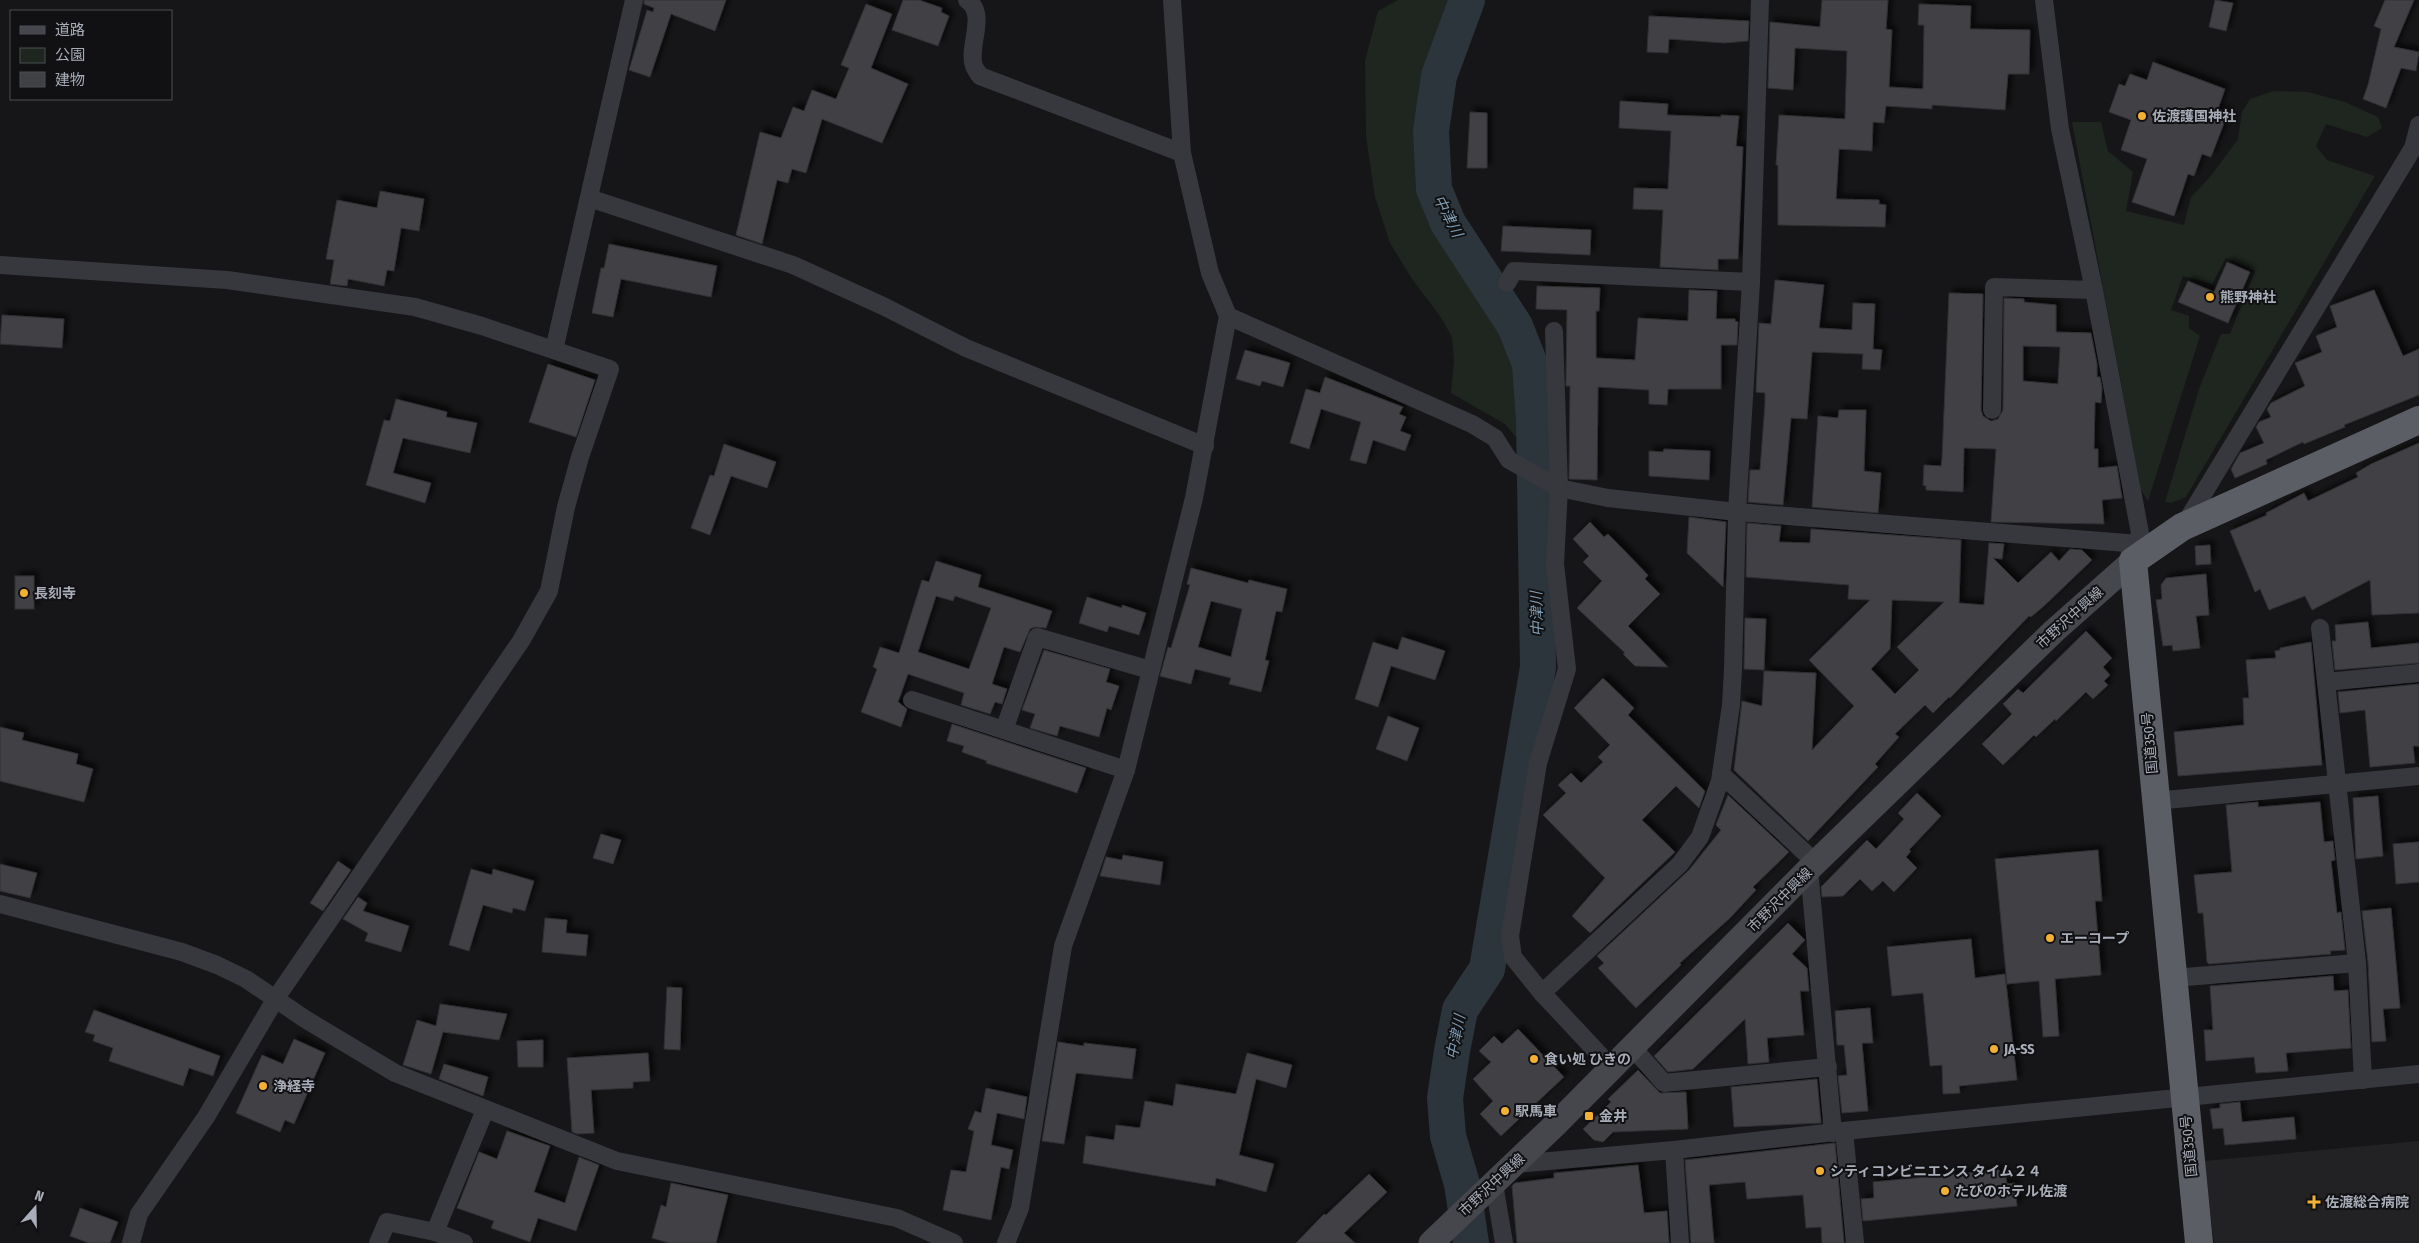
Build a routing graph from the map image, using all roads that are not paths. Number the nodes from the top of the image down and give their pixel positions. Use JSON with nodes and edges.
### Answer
{"nodes":[{"id":1,"x":634,"y":0,"type":"edge"},
{"id":2,"x":967,"y":0,"type":"edge"},
{"id":3,"x":1172,"y":0,"type":"edge"},
{"id":4,"x":1760,"y":0,"type":"edge"},
{"id":5,"x":2044,"y":0,"type":"edge"},
{"id":6,"x":2419,"y":125,"type":"edge"},
{"id":7,"x":2413,"y":148,"type":"junction"},
{"id":8,"x":1182,"y":153,"type":"junction"},
{"id":9,"x":2419,"y":167,"type":"edge"},
{"id":10,"x":589,"y":198,"type":"junction"},
{"id":11,"x":0,"y":266,"type":"edge"},
{"id":12,"x":1751,"y":282,"type":"junction"},
{"id":13,"x":1507,"y":283,"type":"dead end"},
{"id":14,"x":2094,"y":290,"type":"junction"},
{"id":15,"x":1228,"y":316,"type":"junction"},
{"id":16,"x":1554,"y":331,"type":"dead end"},
{"id":17,"x":554,"y":350,"type":"junction"},
{"id":18,"x":1992,"y":410,"type":"dead end"},
{"id":19,"x":2419,"y":420,"type":"edge"},
{"id":20,"x":1205,"y":446,"type":"junction"},
{"id":21,"x":1559,"y":488,"type":"junction"},
{"id":22,"x":1737,"y":512,"type":"junction"},
{"id":23,"x":2182,"y":527,"type":"junction"},
{"id":24,"x":2133,"y":561,"type":"junction"},
{"id":25,"x":2320,"y":628,"type":"dead end"},
{"id":26,"x":1150,"y":670,"type":"junction"},
{"id":27,"x":2419,"y":673,"type":"edge"},
{"id":28,"x":2326,"y":682,"type":"junction"},
{"id":29,"x":912,"y":700,"type":"dead end"},
{"id":30,"x":1004,"y":730,"type":"junction"},
{"id":31,"x":1126,"y":770,"type":"junction"},
{"id":32,"x":1721,"y":774,"type":"junction"},
{"id":33,"x":2419,"y":776,"type":"edge"},
{"id":34,"x":2337,"y":783,"type":"junction"},
{"id":35,"x":2155,"y":801,"type":"junction"},
{"id":36,"x":1812,"y":866,"type":"junction"},
{"id":37,"x":0,"y":904,"type":"edge"},
{"id":38,"x":2357,"y":963,"type":"junction"},
{"id":39,"x":2173,"y":978,"type":"junction"},
{"id":40,"x":1542,"y":993,"type":"junction"},
{"id":41,"x":276,"y":998,"type":"junction"},
{"id":42,"x":1633,"y":1048,"type":"junction"},
{"id":43,"x":1612,"y":1068,"type":"junction"},
{"id":44,"x":1828,"y":1068,"type":"junction"},
{"id":45,"x":2419,"y":1074,"type":"edge"},
{"id":46,"x":2363,"y":1080,"type":"junction"},
{"id":47,"x":2184,"y":1097,"type":"junction"},
{"id":48,"x":485,"y":1110,"type":"junction"},
{"id":49,"x":1838,"y":1132,"type":"junction"},
{"id":50,"x":1674,"y":1150,"type":"junction"},
{"id":51,"x":1516,"y":1164,"type":"junction"},
{"id":52,"x":1488,"y":1190,"type":"junction"},
{"id":53,"x":435,"y":1232,"type":"junction"},
{"id":54,"x":1435,"y":1240,"type":"edge"},
{"id":55,"x":131,"y":1243,"type":"edge"},
{"id":56,"x":378,"y":1243,"type":"edge"},
{"id":57,"x":464,"y":1243,"type":"edge"},
{"id":58,"x":954,"y":1243,"type":"edge"},
{"id":59,"x":1006,"y":1243,"type":"edge"},
{"id":60,"x":1504,"y":1243,"type":"edge"},
{"id":61,"x":1680,"y":1243,"type":"edge"},
{"id":62,"x":1855,"y":1243,"type":"edge"},
{"id":63,"x":2199,"y":1243,"type":"edge"}],
"edges":[{"from":1,"to":10,"type":"street"},
{"from":2,"to":8,"type":"street"},
{"from":3,"to":8,"type":"street"},
{"from":4,"to":12,"type":"street"},
{"from":5,"to":14,"type":"street"},
{"from":6,"to":7,"type":"street"},
{"from":7,"to":9,"type":"street"},
{"from":7,"to":23,"type":"street"},
{"from":8,"to":15,"type":"street"},
{"from":10,"to":17,"type":"street"},
{"from":10,"to":20,"type":"street"},
{"from":11,"to":17,"type":"street"},
{"from":12,"to":13,"type":"street"},
{"from":12,"to":22,"type":"street"},
{"from":14,"to":18,"type":"street"},
{"from":14,"to":24,"type":"street"},
{"from":15,"to":20,"type":"street"},
{"from":15,"to":21,"type":"street"},
{"from":16,"to":21,"type":"street"},
{"from":17,"to":41,"type":"street"},
{"from":19,"to":23,"type":"highway"},
{"from":20,"to":26,"type":"street"},
{"from":21,"to":22,"type":"street"},
{"from":21,"to":40,"type":"street"},
{"from":22,"to":24,"type":"street"},
{"from":22,"to":32,"type":"street"},
{"from":23,"to":24,"type":"highway"},
{"from":24,"to":35,"type":"highway","name":"国道350号"},
{"from":24,"to":36,"type":"main road","name":"市野沢中興線"},
{"from":25,"to":28,"type":"street"},
{"from":26,"to":30,"type":"street"},
{"from":26,"to":31,"type":"street"},
{"from":27,"to":28,"type":"street"},
{"from":28,"to":34,"type":"street"},
{"from":29,"to":30,"type":"street"},
{"from":30,"to":31,"type":"street"},
{"from":31,"to":59,"type":"street"},
{"from":32,"to":36,"type":"street"},
{"from":32,"to":40,"type":"street"},
{"from":33,"to":34,"type":"street"},
{"from":34,"to":35,"type":"street"},
{"from":34,"to":38,"type":"street"},
{"from":35,"to":39,"type":"highway","name":"国道350号"},
{"from":36,"to":42,"type":"main road","name":"市野沢中興線"},
{"from":36,"to":44,"type":"street"},
{"from":37,"to":41,"type":"street"},
{"from":38,"to":39,"type":"street"},
{"from":38,"to":46,"type":"street"},
{"from":39,"to":47,"type":"highway","name":"国道350号"},
{"from":40,"to":43,"type":"street"},
{"from":41,"to":48,"type":"street"},
{"from":41,"to":55,"type":"street"},
{"from":42,"to":43,"type":"main road","name":"市野沢中興線"},
{"from":42,"to":44,"type":"street"},
{"from":43,"to":51,"type":"main road","name":"市野沢中興線"},
{"from":44,"to":49,"type":"street"},
{"from":45,"to":46,"type":"street"},
{"from":46,"to":47,"type":"street"},
{"from":47,"to":49,"type":"street"},
{"from":47,"to":63,"type":"highway","name":"国道350号"},
{"from":48,"to":53,"type":"street"},
{"from":48,"to":58,"type":"street"},
{"from":49,"to":50,"type":"street"},
{"from":49,"to":62,"type":"street"},
{"from":50,"to":51,"type":"street"},
{"from":50,"to":61,"type":"street"},
{"from":51,"to":52,"type":"main road","name":"市野沢中興線"},
{"from":52,"to":54,"type":"main road","name":"市野沢中興線"},
{"from":52,"to":60,"type":"street"},
{"from":53,"to":56,"type":"street"},
{"from":53,"to":57,"type":"street"}]}
